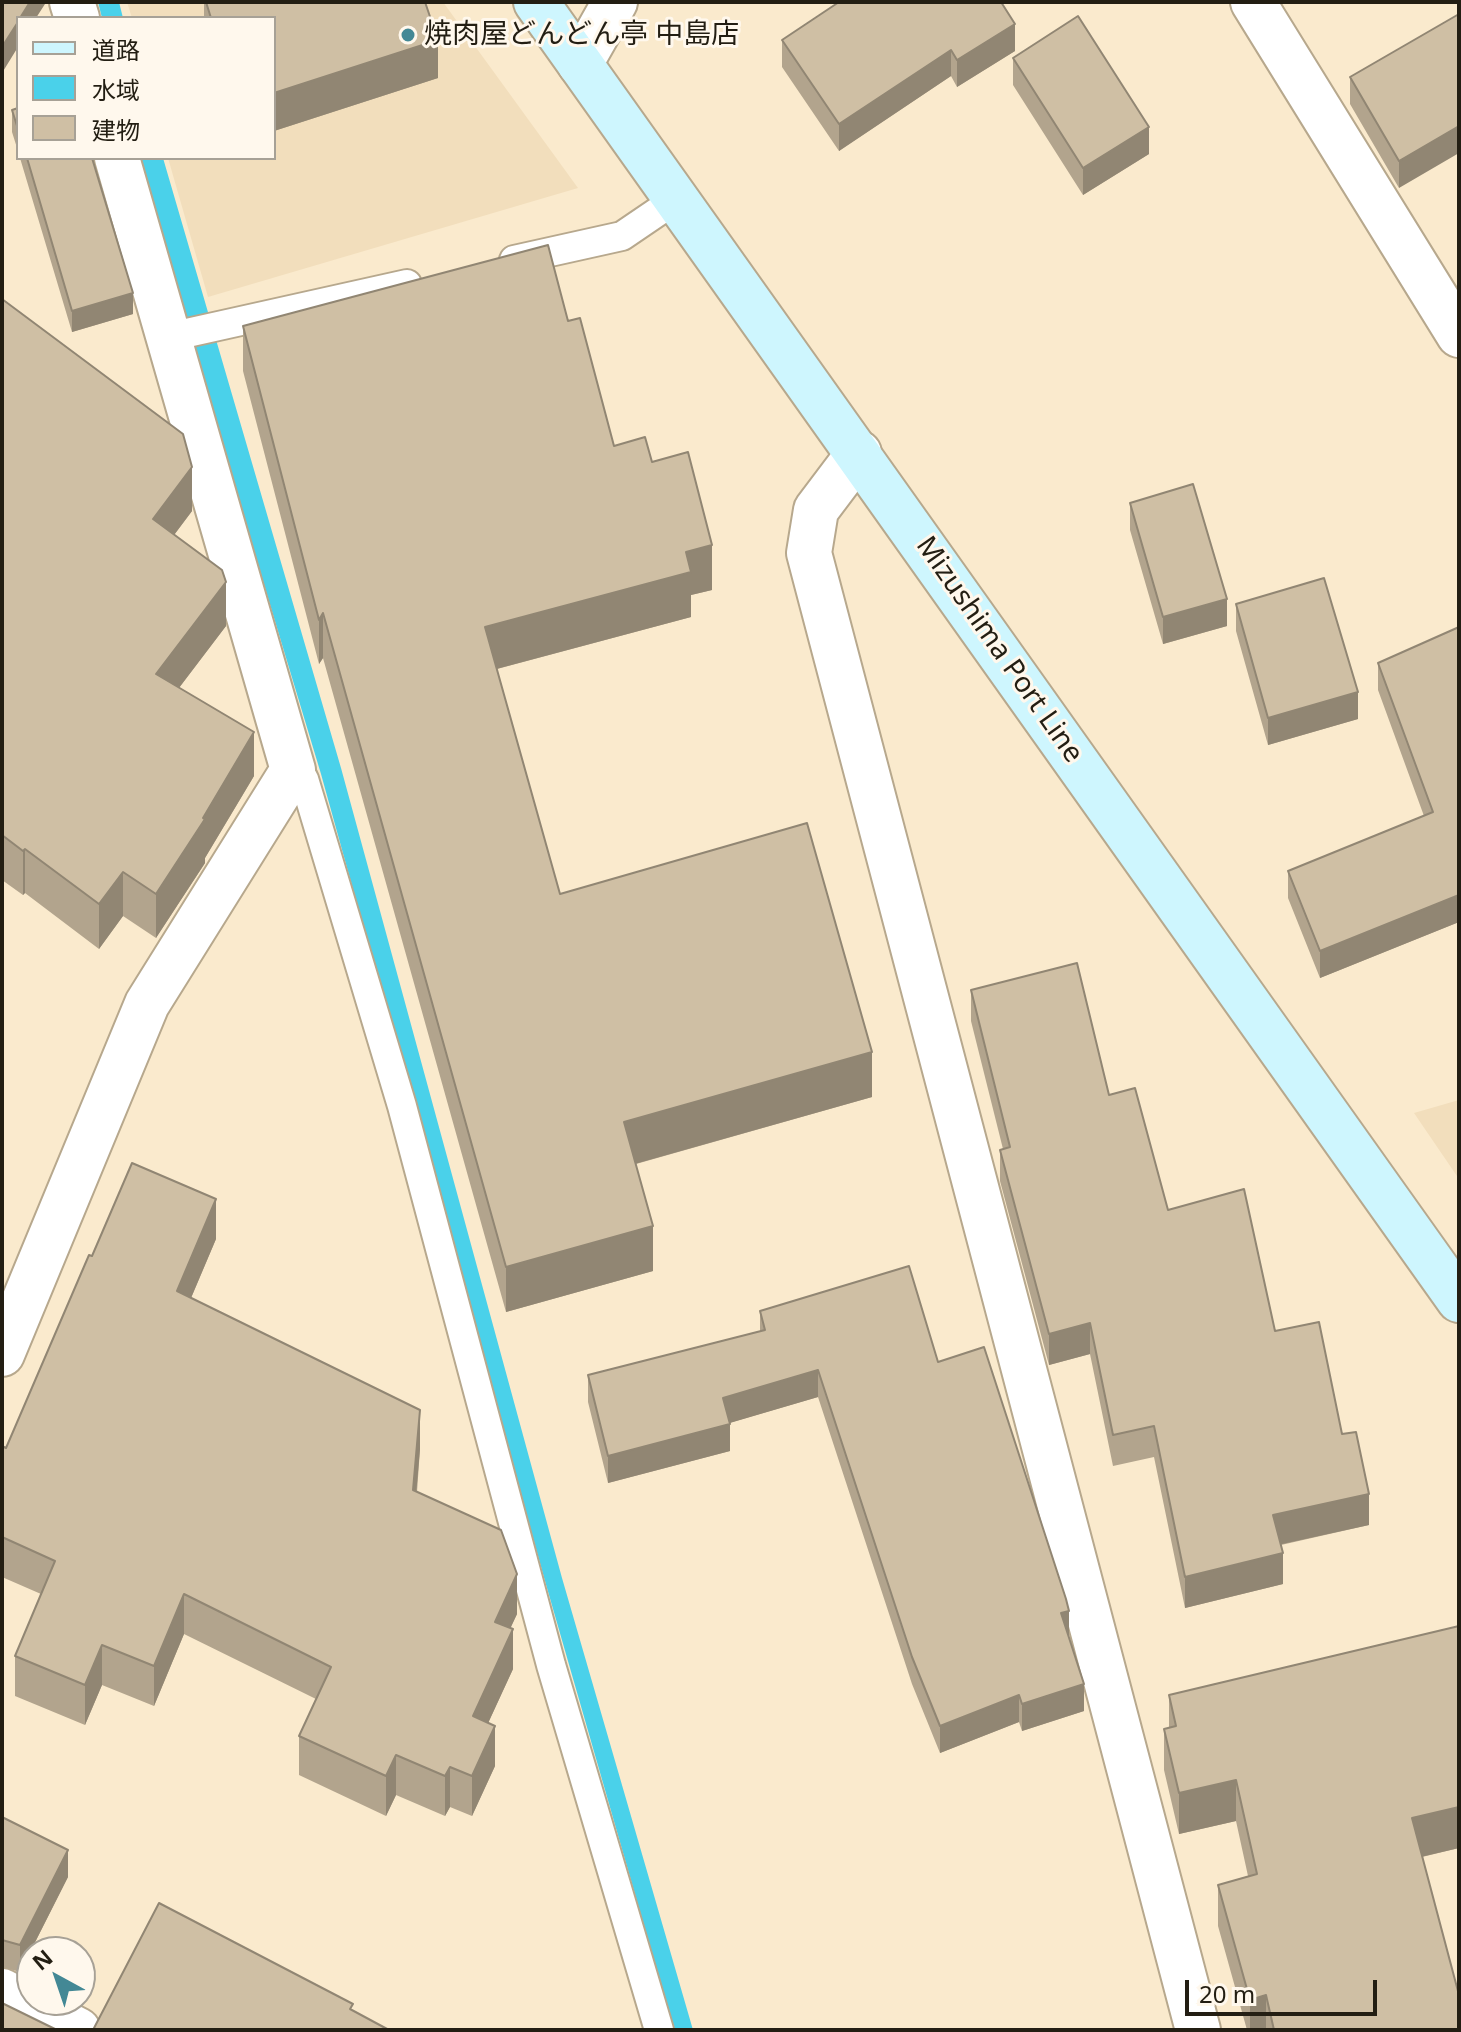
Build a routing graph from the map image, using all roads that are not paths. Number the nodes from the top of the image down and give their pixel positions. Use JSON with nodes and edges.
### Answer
{"nodes":[{"id":1,"x":536,"y":2,"type":"edge"},
{"id":2,"x":615,"y":2,"type":"edge"},
{"id":3,"x":1253,"y":2,"type":"edge"},
{"id":4,"x":580,"y":64,"type":"junction"},
{"id":5,"x":118,"y":160,"type":"edge"},
{"id":6,"x":675,"y":200,"type":"junction"},
{"id":7,"x":487,"y":266,"type":"edge"},
{"id":8,"x":426,"y":280,"type":"edge"},
{"id":9,"x":1459,"y":335,"type":"edge"},
{"id":10,"x":176,"y":336,"type":"junction"},
{"id":11,"x":859,"y":453,"type":"junction"},
{"id":12,"x":293,"y":770,"type":"junction"},
{"id":13,"x":1459,"y":1300,"type":"edge"},
{"id":14,"x":2,"y":1354,"type":"edge"},
{"id":15,"x":2,"y":1991,"type":"edge"},
{"id":16,"x":78,"y":2030,"type":"edge"},
{"id":17,"x":659,"y":2030,"type":"edge"},
{"id":18,"x":1198,"y":2030,"type":"edge"}],
"edges":[{"from":1,"to":4,"type":"main road","name":"Mizushima Port Line"},
{"from":2,"to":4,"type":"street"},
{"from":3,"to":9,"type":"street"},
{"from":4,"to":6,"type":"main road","name":"Mizushima Port Line"},
{"from":5,"to":10,"type":"street"},
{"from":6,"to":7,"type":"lane"},
{"from":6,"to":11,"type":"main road","name":"Mizushima Port Line"},
{"from":8,"to":10,"type":"lane"},
{"from":10,"to":12,"type":"street"},
{"from":11,"to":13,"type":"main road","name":"Mizushima Port Line"},
{"from":11,"to":18,"type":"street"},
{"from":12,"to":14,"type":"street"},
{"from":12,"to":17,"type":"lane"},
{"from":15,"to":16,"type":"street"}]}
